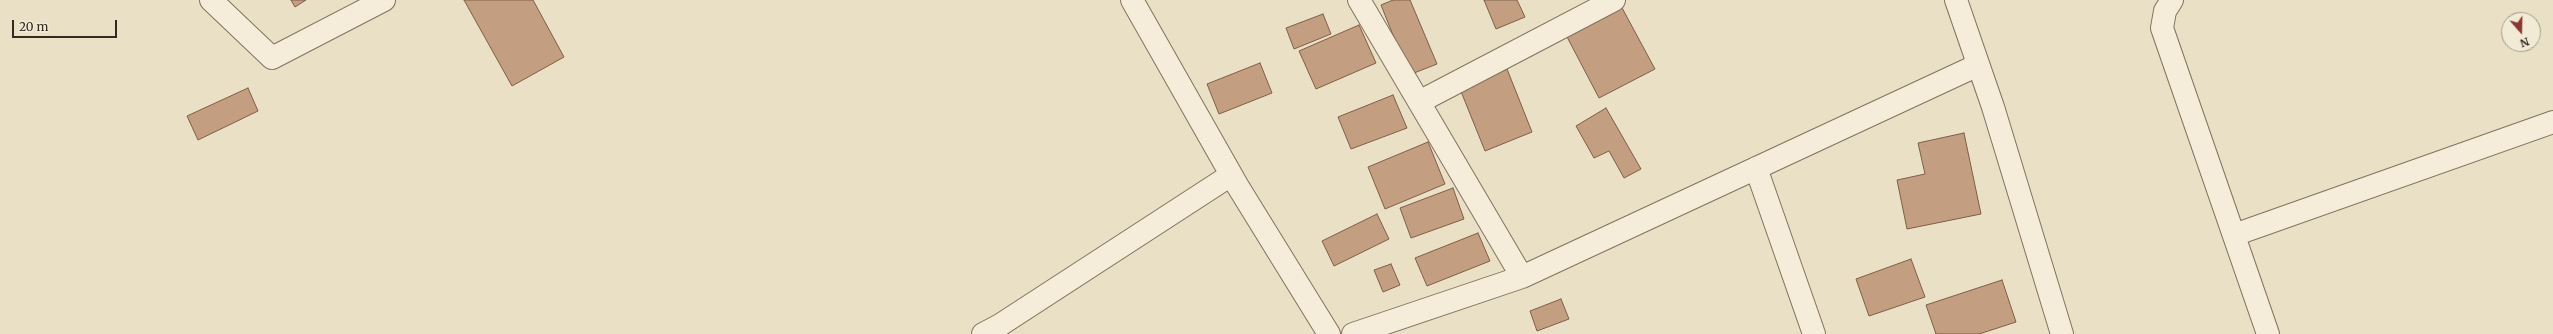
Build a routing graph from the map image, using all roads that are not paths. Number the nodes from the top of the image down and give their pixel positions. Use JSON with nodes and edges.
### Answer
{"nodes":[{"id":1,"x":211,"y":0,"type":"edge"},
{"id":2,"x":382,"y":0,"type":"edge"},
{"id":3,"x":1132,"y":0,"type":"edge"},
{"id":4,"x":1359,"y":0,"type":"edge"},
{"id":5,"x":1614,"y":0,"type":"edge"},
{"id":6,"x":1956,"y":0,"type":"edge"},
{"id":7,"x":2172,"y":0,"type":"edge"},
{"id":8,"x":1978,"y":65,"type":"junction"},
{"id":9,"x":1419,"y":102,"type":"junction"},
{"id":10,"x":2553,"y":122,"type":"edge"},
{"id":11,"x":1756,"y":168,"type":"junction"},
{"id":12,"x":1231,"y":175,"type":"junction"},
{"id":13,"x":2234,"y":235,"type":"junction"},
{"id":14,"x":1522,"y":277,"type":"junction"},
{"id":15,"x":983,"y":334,"type":"edge"},
{"id":16,"x":1329,"y":334,"type":"edge"},
{"id":17,"x":1353,"y":334,"type":"edge"},
{"id":18,"x":1814,"y":334,"type":"edge"},
{"id":19,"x":2062,"y":334,"type":"edge"},
{"id":20,"x":2268,"y":334,"type":"edge"}],
"edges":[{"from":1,"to":2,"type":"street"},
{"from":3,"to":12,"type":"street"},
{"from":4,"to":9,"type":"street"},
{"from":5,"to":9,"type":"street"},
{"from":6,"to":8,"type":"street"},
{"from":7,"to":13,"type":"street"},
{"from":8,"to":11,"type":"street"},
{"from":8,"to":19,"type":"street"},
{"from":9,"to":14,"type":"street"},
{"from":10,"to":13,"type":"street"},
{"from":11,"to":14,"type":"street"},
{"from":11,"to":18,"type":"street"},
{"from":12,"to":15,"type":"street"},
{"from":12,"to":16,"type":"street"},
{"from":13,"to":20,"type":"street"},
{"from":14,"to":17,"type":"street"}]}
